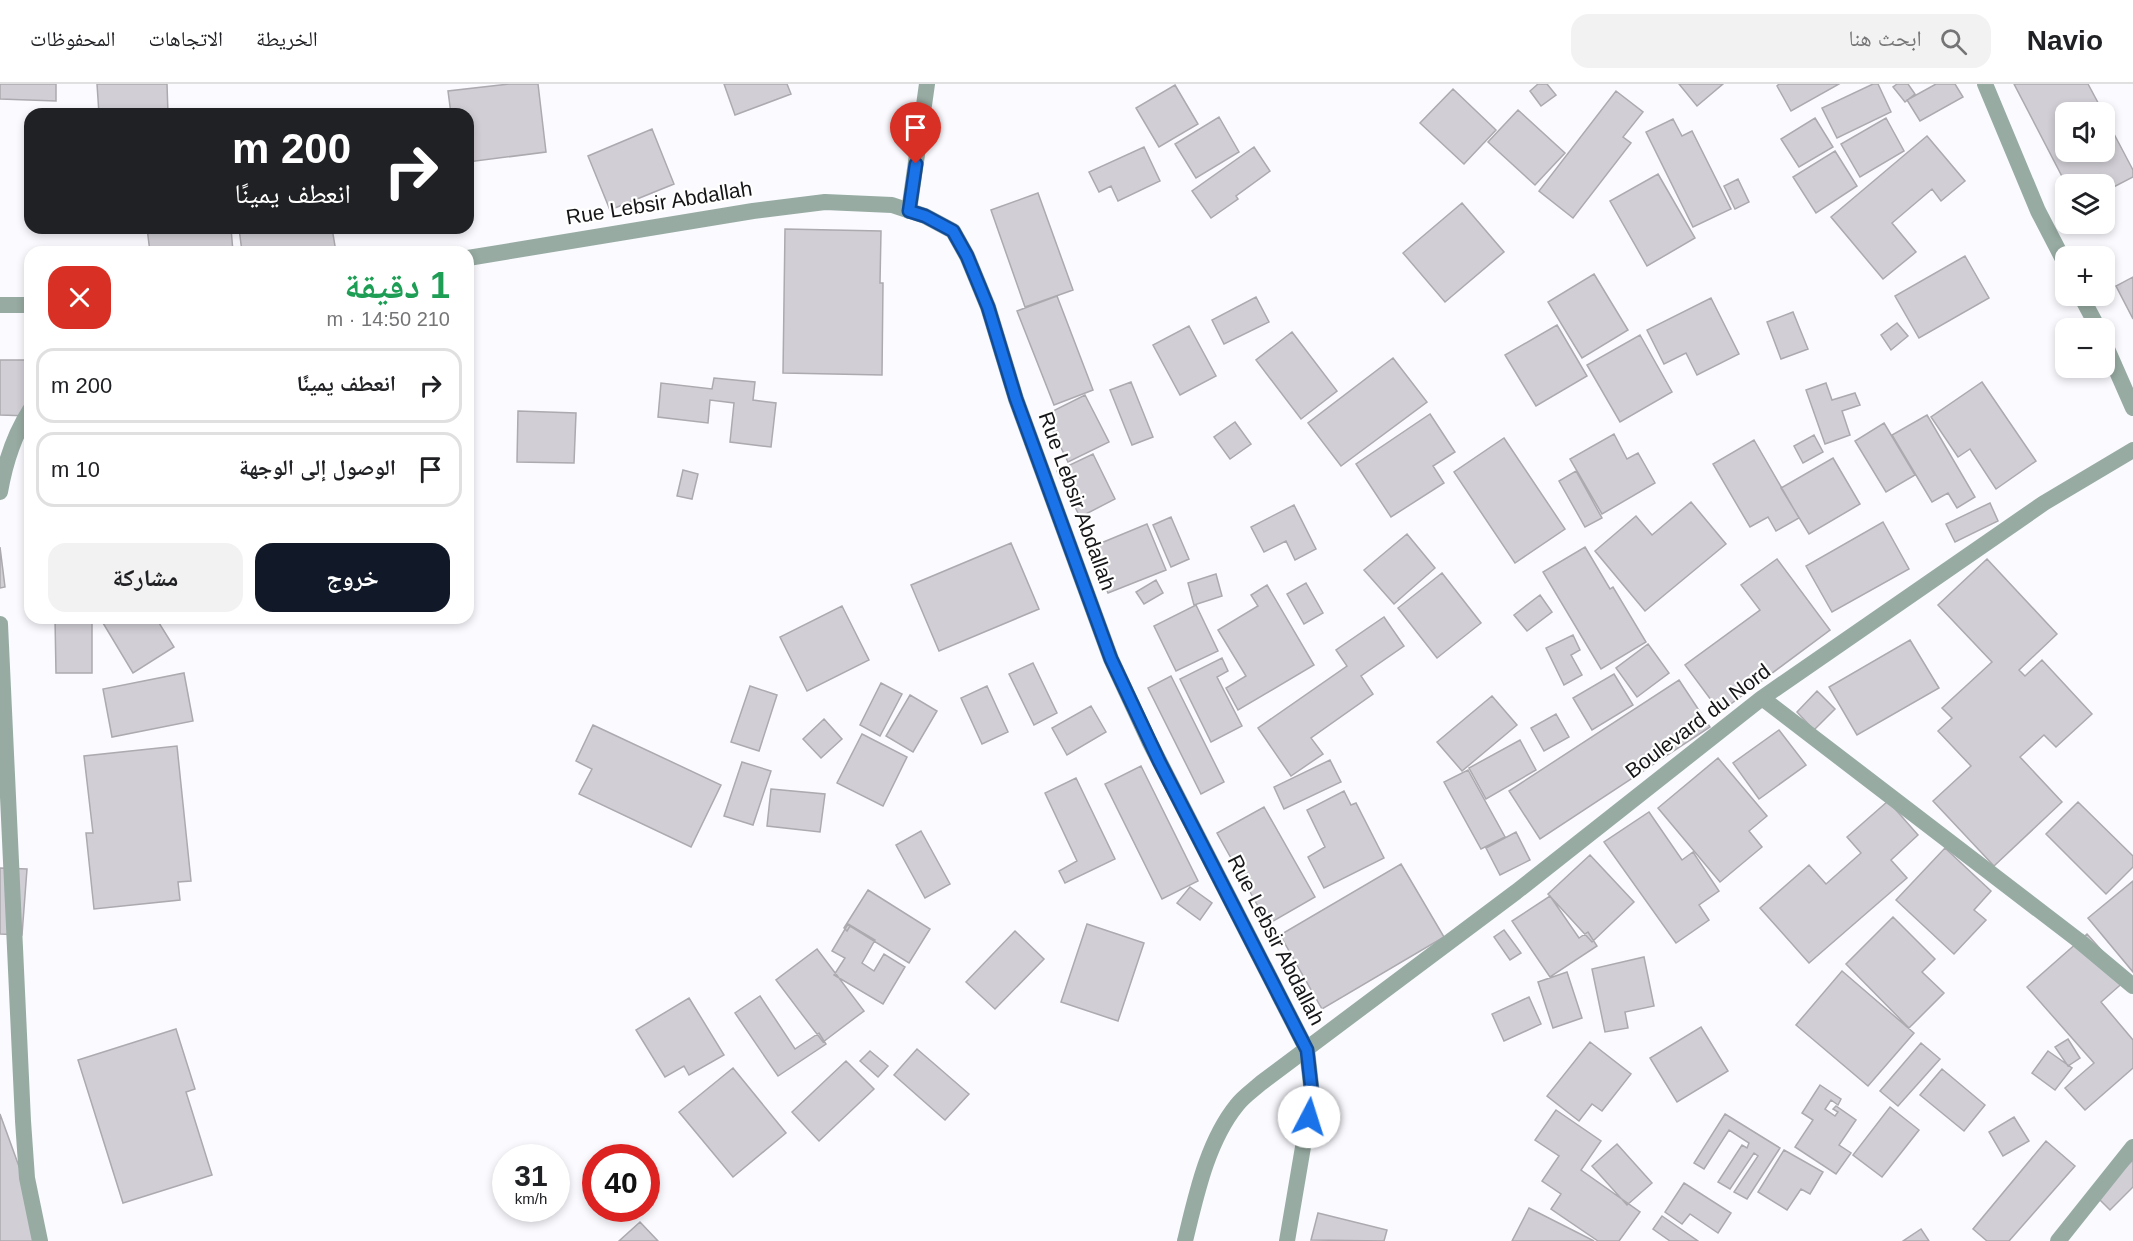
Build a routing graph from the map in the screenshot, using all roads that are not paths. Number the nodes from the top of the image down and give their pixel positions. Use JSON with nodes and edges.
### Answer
{"nodes":[{"id":1,"x":927,"y":84,"type":"edge"},
{"id":2,"x":1985,"y":84,"type":"edge"},
{"id":3,"x":909,"y":211,"type":"junction"},
{"id":4,"x":2056,"y":246,"type":"edge"},
{"id":5,"x":474,"y":257,"type":"edge"},
{"id":6,"x":0,"y":305,"type":"edge"},
{"id":7,"x":24,"y":305,"type":"edge"},
{"id":8,"x":2115,"y":367,"type":"edge"},
{"id":9,"x":2133,"y":408,"type":"edge"},
{"id":10,"x":24,"y":421,"type":"edge"},
{"id":11,"x":2133,"y":450,"type":"edge"},
{"id":12,"x":0,"y":492,"type":"edge"},
{"id":13,"x":0,"y":624,"type":"edge"},
{"id":14,"x":1762,"y":698,"type":"junction"},
{"id":15,"x":2133,"y":986,"type":"edge"},
{"id":16,"x":1307,"y":1050,"type":"junction"},
{"id":17,"x":2133,"y":1147,"type":"edge"},
{"id":18,"x":40,"y":1241,"type":"edge"},
{"id":19,"x":1185,"y":1241,"type":"edge"},
{"id":20,"x":1287,"y":1241,"type":"edge"},
{"id":21,"x":2058,"y":1241,"type":"edge"}],
"edges":[{"from":1,"to":3,"type":"street"},
{"from":2,"to":4,"type":"street"},
{"from":3,"to":5,"type":"street","name":"Rue Lebsir Abdallah"},
{"from":3,"to":16,"type":"street","name":"Rue Lebsir Abdallah"},
{"from":6,"to":7,"type":"street"},
{"from":8,"to":9,"type":"street"},
{"from":10,"to":12,"type":"street"},
{"from":11,"to":14,"type":"street","name":"Boulevard du Nord"},
{"from":13,"to":18,"type":"street"},
{"from":14,"to":15,"type":"street"},
{"from":14,"to":16,"type":"street","name":"Boulevard du Nord"},
{"from":16,"to":19,"type":"street","name":"Boulevard du Nord"},
{"from":16,"to":20,"type":"street","name":"Rue Lebsir Abdallah"},
{"from":17,"to":21,"type":"street"}]}
